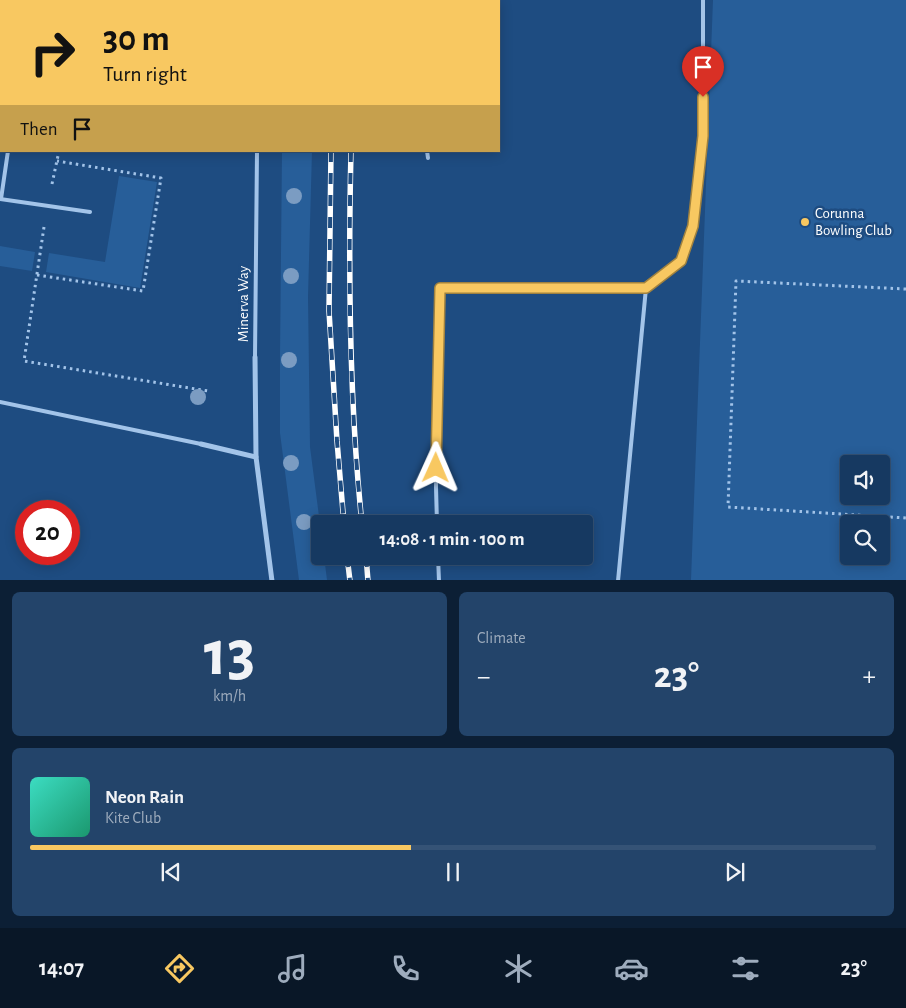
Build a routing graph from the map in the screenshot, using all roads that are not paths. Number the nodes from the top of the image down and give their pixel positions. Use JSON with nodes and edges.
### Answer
{"nodes":[{"id":1,"x":703,"y":0,"type":"edge"},
{"id":2,"x":8,"y":152,"type":"edge"},
{"id":3,"x":257,"y":152,"type":"edge"},
{"id":4,"x":428,"y":152,"type":"edge"},
{"id":5,"x":428,"y":158,"type":"dead end"},
{"id":6,"x":1,"y":199,"type":"edge"},
{"id":7,"x":90,"y":212,"type":"dead end"},
{"id":8,"x":646,"y":288,"type":"junction"},
{"id":9,"x":255,"y":357,"type":"joint"},
{"id":10,"x":0,"y":402,"type":"edge"},
{"id":11,"x":201,"y":444,"type":"joint"},
{"id":12,"x":256,"y":457,"type":"junction"},
{"id":13,"x":437,"y":515,"type":"edge"},
{"id":14,"x":438,"y":565,"type":"edge"},
{"id":15,"x":272,"y":580,"type":"edge"},
{"id":16,"x":439,"y":580,"type":"edge"},
{"id":17,"x":618,"y":580,"type":"edge"}],
"edges":[{"from":1,"to":8,"type":"lane"},
{"from":2,"to":6,"type":"lane"},
{"from":3,"to":9,"type":"lane","name":"Minerva Way"},
{"from":4,"to":5,"type":"lane"},
{"from":6,"to":7,"type":"lane"},
{"from":8,"to":13,"type":"lane"},
{"from":8,"to":17,"type":"lane"},
{"from":9,"to":12,"type":"street","name":"Minerva Way"},
{"from":10,"to":11,"type":"lane"},
{"from":11,"to":12,"type":"street"},
{"from":12,"to":15,"type":"street","name":"Minerva Way"},
{"from":14,"to":16,"type":"lane"}]}
